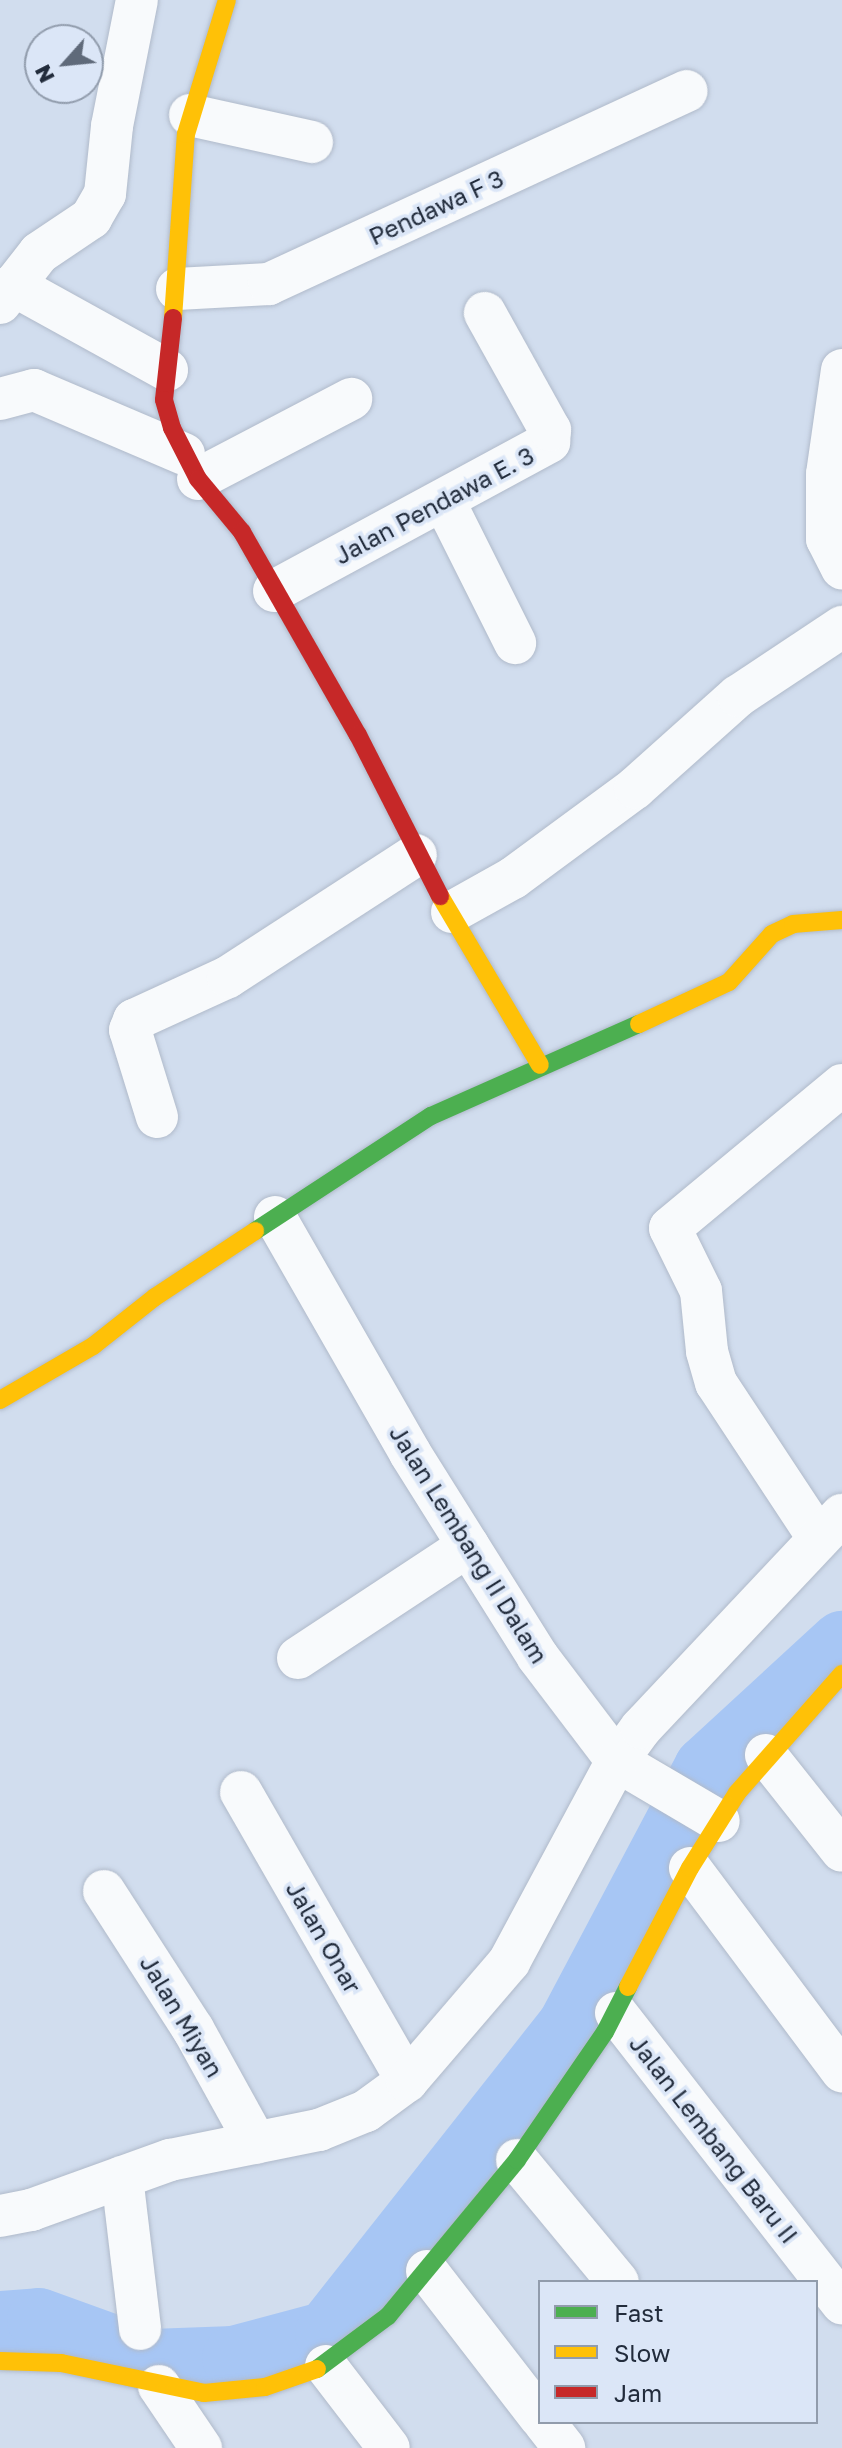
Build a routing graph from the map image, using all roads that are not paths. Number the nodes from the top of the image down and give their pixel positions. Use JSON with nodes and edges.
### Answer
{"nodes":[{"id":1,"x":137,"y":0,"type":"edge"},
{"id":2,"x":227,"y":0,"type":"edge"},
{"id":3,"x":687,"y":91,"type":"dead end"},
{"id":4,"x":190,"y":115,"type":"junction"},
{"id":5,"x":312,"y":142,"type":"dead end"},
{"id":6,"x":177,"y":289,"type":"junction"},
{"id":7,"x":7,"y":294,"type":"edge"},
{"id":8,"x":485,"y":313,"type":"dead end"},
{"id":9,"x":167,"y":370,"type":"junction"},
{"id":10,"x":842,"y":370,"type":"edge"},
{"id":11,"x":0,"y":399,"type":"edge"},
{"id":12,"x":351,"y":399,"type":"dead end"},
{"id":13,"x":191,"y":466,"type":"junction"},
{"id":14,"x":444,"y":501,"type":"junction"},
{"id":15,"x":842,"y":568,"type":"edge"},
{"id":16,"x":274,"y":591,"type":"junction"},
{"id":17,"x":842,"y":627,"type":"edge"},
{"id":18,"x":515,"y":643,"type":"dead end"},
{"id":19,"x":416,"y":855,"type":"junction"},
{"id":20,"x":452,"y":912,"type":"junction"},
{"id":21,"x":842,"y":920,"type":"edge"},
{"id":22,"x":540,"y":1065,"type":"junction"},
{"id":23,"x":842,"y":1085,"type":"edge"},
{"id":24,"x":157,"y":1117,"type":"dead end"},
{"id":25,"x":275,"y":1217,"type":"junction"},
{"id":26,"x":0,"y":1400,"type":"edge"},
{"id":27,"x":830,"y":1526,"type":"edge"},
{"id":28,"x":468,"y":1546,"type":"junction"},
{"id":29,"x":298,"y":1658,"type":"dead end"},
{"id":30,"x":842,"y":1674,"type":"edge"},
{"id":31,"x":766,"y":1755,"type":"junction"},
{"id":32,"x":628,"y":1768,"type":"junction"},
{"id":33,"x":241,"y":1792,"type":"dead end"},
{"id":34,"x":707,"y":1815,"type":"junction"},
{"id":35,"x":842,"y":1851,"type":"edge"},
{"id":36,"x":690,"y":1868,"type":"junction"},
{"id":37,"x":104,"y":1891,"type":"dead end"},
{"id":38,"x":616,"y":2013,"type":"junction"},
{"id":39,"x":842,"y":2071,"type":"edge"},
{"id":40,"x":407,"y":2081,"type":"junction"},
{"id":41,"x":256,"y":2143,"type":"junction"},
{"id":42,"x":517,"y":2160,"type":"junction"},
{"id":43,"x":122,"y":2177,"type":"junction"},
{"id":44,"x":0,"y":2216,"type":"edge"},
{"id":45,"x":427,"y":2271,"type":"junction"},
{"id":46,"x":616,"y":2280,"type":"edge"},
{"id":47,"x":842,"y":2303,"type":"edge"},
{"id":48,"x":140,"y":2329,"type":"dead end"},
{"id":49,"x":0,"y":2361,"type":"edge"},
{"id":50,"x":326,"y":2366,"type":"junction"},
{"id":51,"x":159,"y":2386,"type":"junction"},
{"id":52,"x":538,"y":2414,"type":"edge"},
{"id":53,"x":546,"y":2424,"type":"edge"},
{"id":54,"x":201,"y":2448,"type":"edge"},
{"id":55,"x":389,"y":2448,"type":"edge"},
{"id":56,"x":564,"y":2448,"type":"edge"}],
"edges":[{"from":1,"to":7,"type":"street"},
{"from":2,"to":4,"type":"street"},
{"from":3,"to":6,"type":"street","name":"Pendawa F 3"},
{"from":4,"to":5,"type":"street"},
{"from":4,"to":6,"type":"street"},
{"from":6,"to":9,"type":"street"},
{"from":7,"to":9,"type":"street"},
{"from":8,"to":14,"type":"street","name":"Jalan Pendawa E. 3"},
{"from":9,"to":13,"type":"street"},
{"from":10,"to":15,"type":"street"},
{"from":11,"to":13,"type":"street"},
{"from":12,"to":13,"type":"street"},
{"from":13,"to":16,"type":"street"},
{"from":14,"to":16,"type":"street","name":"Jalan Pendawa E. 3"},
{"from":14,"to":18,"type":"street"},
{"from":16,"to":19,"type":"street"},
{"from":17,"to":20,"type":"street"},
{"from":19,"to":20,"type":"street"},
{"from":19,"to":24,"type":"street"},
{"from":20,"to":22,"type":"street"},
{"from":21,"to":22,"type":"street"},
{"from":22,"to":25,"type":"street"},
{"from":23,"to":27,"type":"street"},
{"from":25,"to":26,"type":"street"},
{"from":25,"to":28,"type":"street","name":"Jalan Lembang II Dalam"},
{"from":27,"to":32,"type":"street"},
{"from":28,"to":29,"type":"street"},
{"from":28,"to":32,"type":"street","name":"Jalan Lembang II Dalam"},
{"from":30,"to":31,"type":"street"},
{"from":31,"to":34,"type":"street"},
{"from":31,"to":35,"type":"street"},
{"from":32,"to":34,"type":"street","name":"Jalan Lembang II Dalam"},
{"from":32,"to":40,"type":"street"},
{"from":33,"to":40,"type":"street","name":"Jalan Onar"},
{"from":34,"to":36,"type":"street"},
{"from":36,"to":38,"type":"street"},
{"from":36,"to":39,"type":"street"},
{"from":37,"to":41,"type":"street","name":"Jalan Miyan"},
{"from":38,"to":42,"type":"street"},
{"from":38,"to":47,"type":"street","name":"Jalan Lembang Baru II"},
{"from":40,"to":41,"type":"street"},
{"from":41,"to":43,"type":"street"},
{"from":42,"to":45,"type":"street"},
{"from":42,"to":46,"type":"street"},
{"from":43,"to":44,"type":"street"},
{"from":43,"to":48,"type":"street"},
{"from":45,"to":50,"type":"street"},
{"from":45,"to":52,"type":"street"},
{"from":49,"to":51,"type":"street"},
{"from":50,"to":51,"type":"street"},
{"from":50,"to":55,"type":"street"},
{"from":51,"to":54,"type":"street"},
{"from":53,"to":56,"type":"street"}]}
